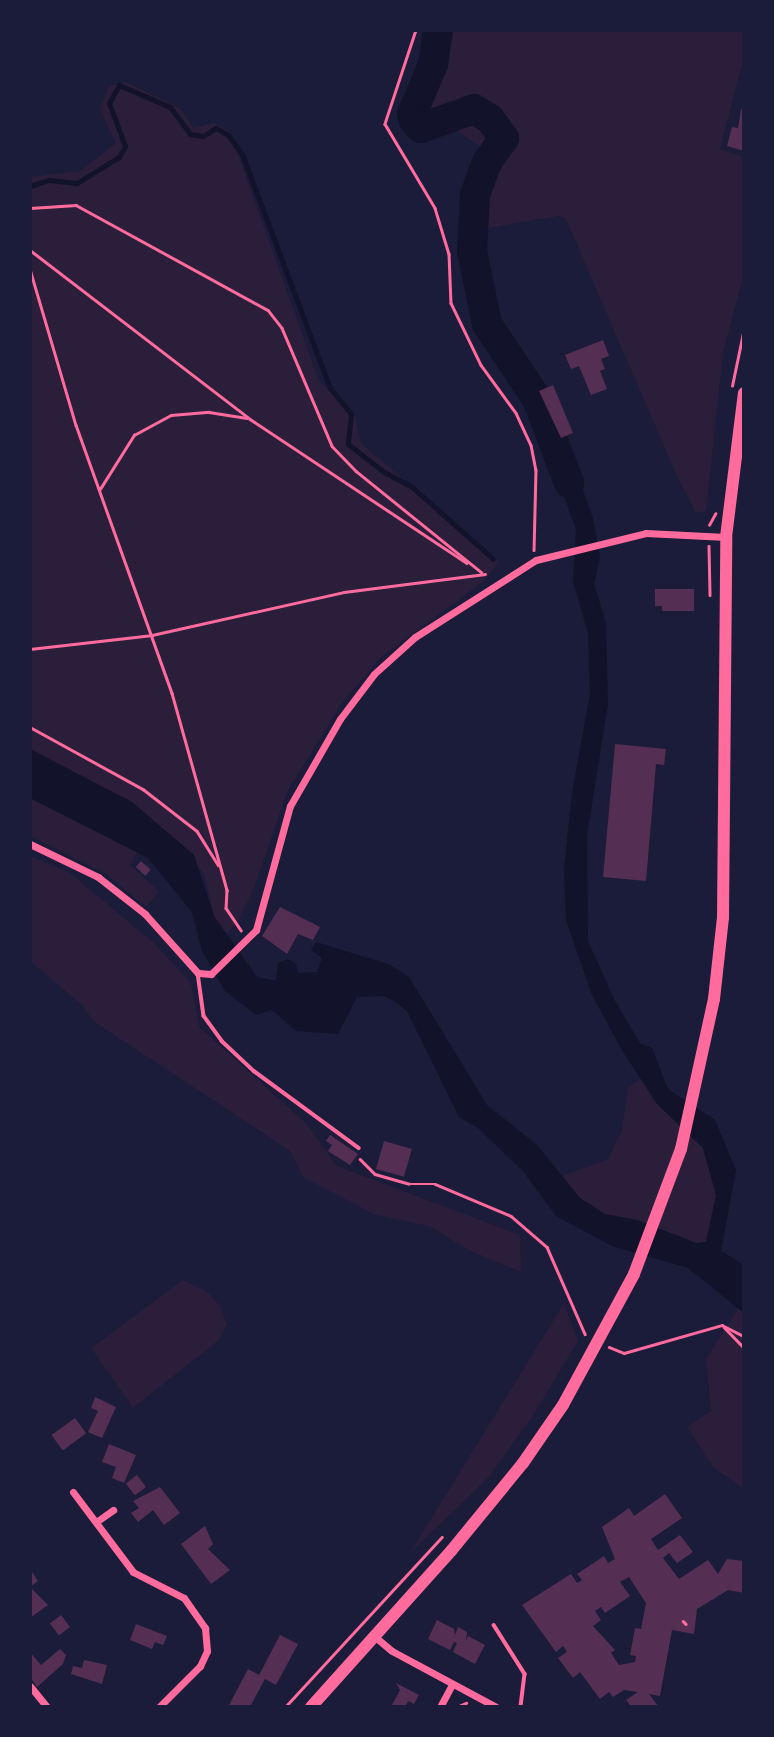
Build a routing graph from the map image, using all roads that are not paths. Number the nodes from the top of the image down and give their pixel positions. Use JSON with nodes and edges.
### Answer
{"nodes":[{"id":1,"x":744,"y":393,"type":"edge"},
{"id":2,"x":726,"y":537,"type":"junction"},
{"id":3,"x":30,"y":844,"type":"edge"},
{"id":4,"x":198,"y":974,"type":"junction"},
{"id":5,"x":359,"y":1148,"type":"road end"},
{"id":6,"x":73,"y":1492,"type":"dead end"},
{"id":7,"x":113,"y":1510,"type":"dead end"},
{"id":8,"x":96,"y":1522,"type":"junction"},
{"id":9,"x":494,"y":1625,"type":"dead end"},
{"id":10,"x":374,"y":1636,"type":"junction"},
{"id":11,"x":452,"y":1684,"type":"junction"},
{"id":12,"x":30,"y":1686,"type":"edge"},
{"id":13,"x":47,"y":1707,"type":"edge"},
{"id":14,"x":159,"y":1707,"type":"edge"},
{"id":15,"x":311,"y":1707,"type":"edge"},
{"id":16,"x":440,"y":1707,"type":"edge"},
{"id":17,"x":496,"y":1707,"type":"edge"},
{"id":18,"x":521,"y":1707,"type":"edge"}],
"edges":[{"from":1,"to":2,"type":"main road"},
{"from":2,"to":4,"type":"street"},
{"from":2,"to":10,"type":"main road"},
{"from":3,"to":4,"type":"street"},
{"from":4,"to":5,"type":"lane"},
{"from":6,"to":8,"type":"street"},
{"from":7,"to":8,"type":"street"},
{"from":8,"to":14,"type":"street"},
{"from":9,"to":18,"type":"lane"},
{"from":10,"to":11,"type":"street"},
{"from":10,"to":15,"type":"main road"},
{"from":11,"to":16,"type":"street"},
{"from":11,"to":17,"type":"street"},
{"from":12,"to":13,"type":"street"}]}
